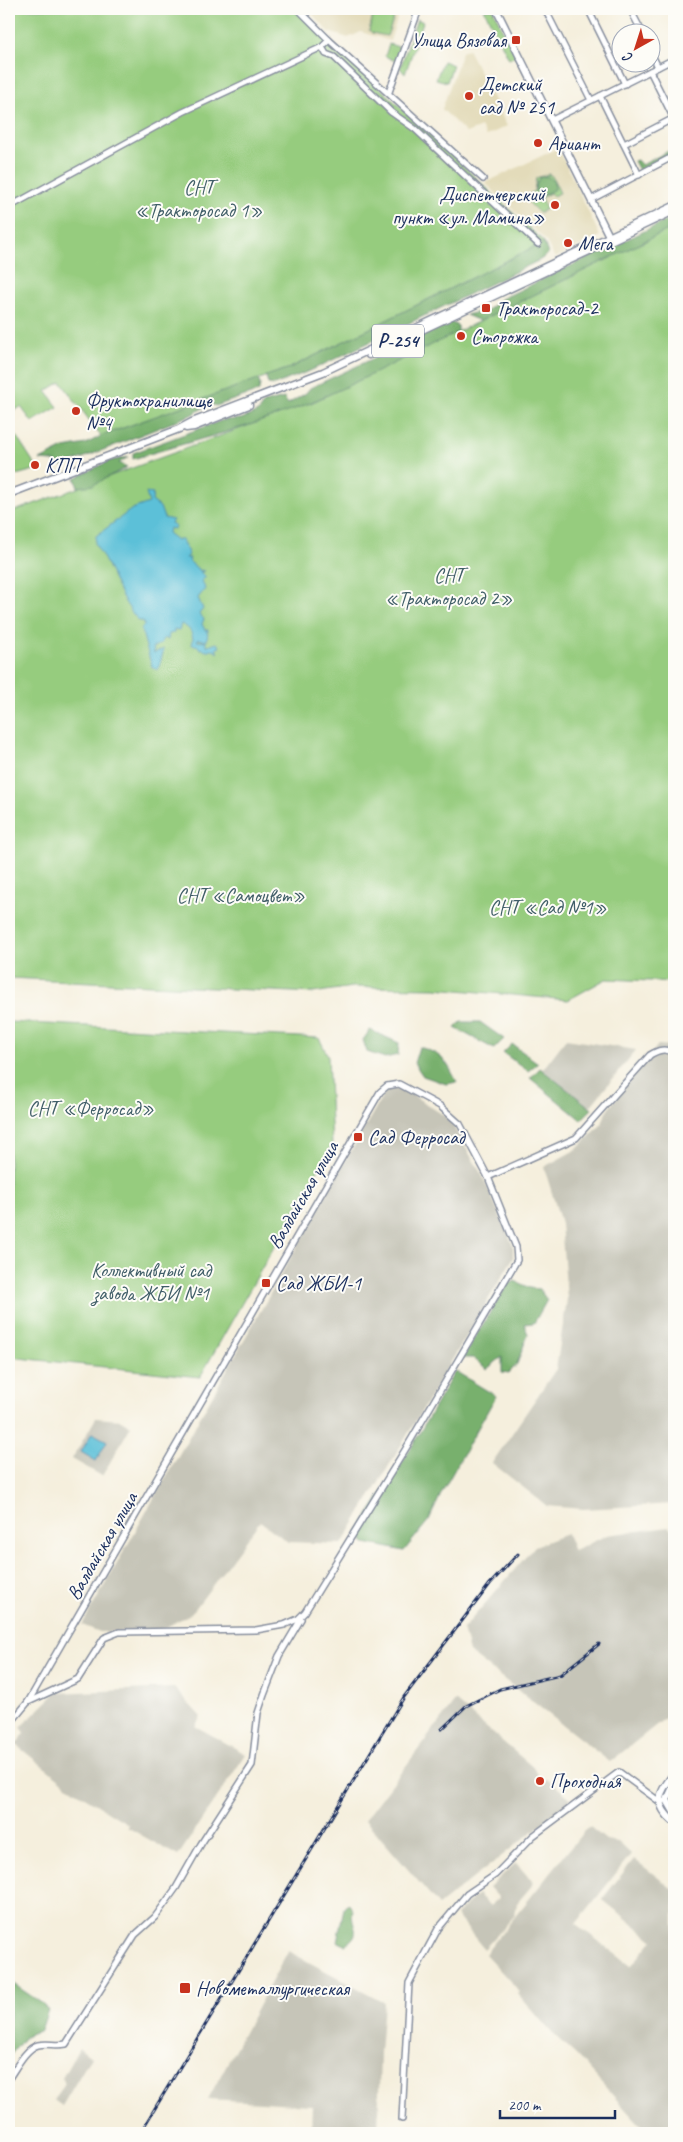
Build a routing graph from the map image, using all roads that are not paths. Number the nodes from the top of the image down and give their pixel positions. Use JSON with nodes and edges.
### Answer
{"nodes":[{"id":1,"x":298,"y":9,"type":"edge"},
{"id":2,"x":419,"y":9,"type":"edge"},
{"id":3,"x":496,"y":9,"type":"edge"},
{"id":4,"x":545,"y":9,"type":"edge"},
{"id":5,"x":588,"y":9,"type":"edge"},
{"id":6,"x":630,"y":9,"type":"edge"},
{"id":7,"x":637,"y":22,"type":"edge"},
{"id":8,"x":329,"y":40,"type":"junction"},
{"id":9,"x":322,"y":47,"type":"junction"},
{"id":10,"x":674,"y":59,"type":"edge"},
{"id":11,"x":660,"y":66,"type":"edge"},
{"id":12,"x":648,"y":72,"type":"edge"},
{"id":13,"x":650,"y":72,"type":"edge"},
{"id":14,"x":625,"y":84,"type":"junction"},
{"id":15,"x":389,"y":92,"type":"junction"},
{"id":16,"x":600,"y":96,"type":"junction"},
{"id":17,"x":592,"y":100,"type":"junction"},
{"id":18,"x":674,"y":119,"type":"edge"},
{"id":19,"x":552,"y":120,"type":"junction"},
{"id":20,"x":624,"y":144,"type":"junction"},
{"id":21,"x":674,"y":156,"type":"edge"},
{"id":22,"x":639,"y":175,"type":"junction"},
{"id":23,"x":483,"y":179,"type":"dead end"},
{"id":24,"x":592,"y":199,"type":"junction"},
{"id":25,"x":674,"y":206,"type":"edge"},
{"id":26,"x":9,"y":207,"type":"edge"},
{"id":27,"x":674,"y":212,"type":"edge"},
{"id":28,"x":611,"y":240,"type":"junction"},
{"id":29,"x":538,"y":244,"type":"dead end"},
{"id":30,"x":9,"y":494,"type":"edge"},
{"id":31,"x":674,"y":1053,"type":"edge"},
{"id":32,"x":488,"y":1177,"type":"junction"},
{"id":33,"x":305,"y":1612,"type":"junction"},
{"id":34,"x":28,"y":1702,"type":"junction"},
{"id":35,"x":9,"y":1725,"type":"edge"},
{"id":36,"x":674,"y":1774,"type":"edge"},
{"id":37,"x":674,"y":1785,"type":"edge"},
{"id":38,"x":667,"y":1800,"type":"junction"},
{"id":39,"x":660,"y":1802,"type":"junction"},
{"id":40,"x":674,"y":1812,"type":"edge"},
{"id":41,"x":674,"y":1822,"type":"edge"},
{"id":42,"x":9,"y":2078,"type":"edge"},
{"id":43,"x":402,"y":2119,"type":"dead end"}],
"edges":[{"from":1,"to":8,"type":"street"},
{"from":2,"to":15,"type":"street"},
{"from":3,"to":19,"type":"main road"},
{"from":4,"to":17,"type":"street"},
{"from":5,"to":14,"type":"street"},
{"from":6,"to":7,"type":"street"},
{"from":8,"to":9,"type":"street"},
{"from":8,"to":15,"type":"street"},
{"from":9,"to":26,"type":"street"},
{"from":9,"to":29,"type":"street"},
{"from":10,"to":11,"type":"street"},
{"from":12,"to":14,"type":"street"},
{"from":13,"to":18,"type":"street"},
{"from":14,"to":16,"type":"street"},
{"from":15,"to":23,"type":"street"},
{"from":16,"to":17,"type":"street"},
{"from":16,"to":20,"type":"street"},
{"from":17,"to":19,"type":"street"},
{"from":18,"to":20,"type":"street"},
{"from":19,"to":24,"type":"main road"},
{"from":20,"to":22,"type":"street"},
{"from":21,"to":22,"type":"street"},
{"from":22,"to":24,"type":"street"},
{"from":24,"to":28,"type":"main road"},
{"from":25,"to":28,"type":"main road"},
{"from":27,"to":28,"type":"main road"},
{"from":28,"to":30,"type":"main road","number":"Р-254"},
{"from":31,"to":32,"type":"street"},
{"from":32,"to":33,"type":"street"},
{"from":32,"to":34,"type":"street","name":"Валдайская улица"},
{"from":33,"to":34,"type":"street"},
{"from":33,"to":42,"type":"street"},
{"from":34,"to":35,"type":"street"},
{"from":36,"to":39,"type":"main road"},
{"from":37,"to":38,"type":"main road"},
{"from":38,"to":39,"type":"street"},
{"from":38,"to":40,"type":"main road"},
{"from":39,"to":41,"type":"main road"},
{"from":39,"to":43,"type":"street"}]}
